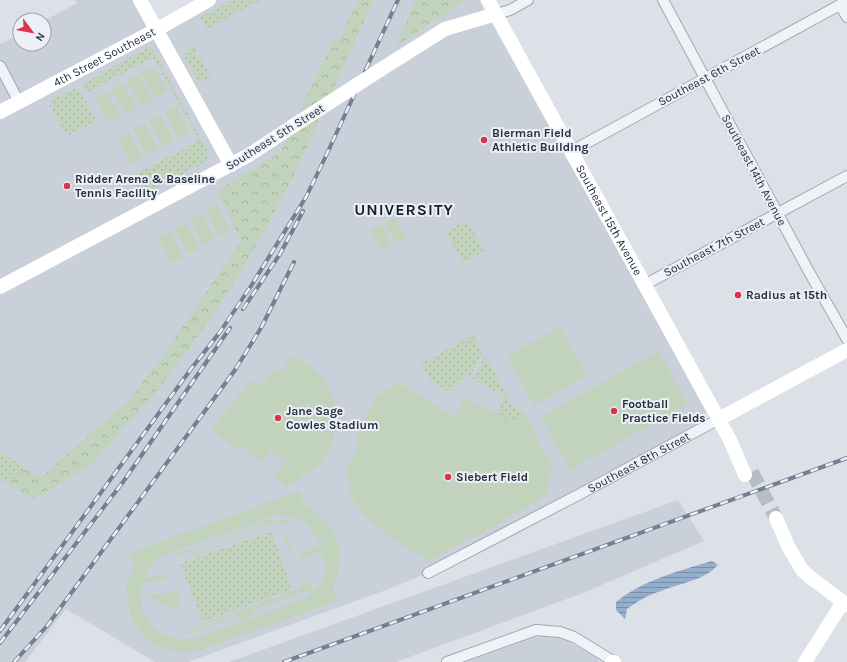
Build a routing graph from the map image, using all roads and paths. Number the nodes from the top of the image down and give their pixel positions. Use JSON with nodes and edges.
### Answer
{"nodes":[{"id":1,"x":140,"y":0,"type":"edge"},
{"id":2,"x":209,"y":0,"type":"edge"},
{"id":3,"x":488,"y":0,"type":"edge"},
{"id":4,"x":528,"y":0,"type":"edge"},
{"id":5,"x":663,"y":0,"type":"edge"},
{"id":6,"x":844,"y":3,"type":"edge"},
{"id":7,"x":496,"y":14,"type":"junction"},
{"id":8,"x":847,"y":17,"type":"edge"},
{"id":9,"x":156,"y":30,"type":"junction"},
{"id":10,"x":0,"y":66,"type":"edge"},
{"id":11,"x":706,"y":78,"type":"junction"},
{"id":12,"x":19,"y":102,"type":"junction"},
{"id":13,"x":0,"y":112,"type":"edge"},
{"id":14,"x":572,"y":151,"type":"junction"},
{"id":15,"x":230,"y":165,"type":"junction"},
{"id":16,"x":847,"y":176,"type":"edge"},
{"id":17,"x":778,"y":213,"type":"junction"},
{"id":18,"x":644,"y":285,"type":"junction"},
{"id":19,"x":0,"y":287,"type":"edge"},
{"id":20,"x":847,"y":339,"type":"edge"},
{"id":21,"x":847,"y":350,"type":"edge"},
{"id":22,"x":718,"y":419,"type":"junction"},
{"id":23,"x":749,"y":474,"type":"tunnel mouth"},
{"id":24,"x":773,"y":519,"type":"tunnel mouth"},
{"id":25,"x":428,"y":573,"type":"dead end"},
{"id":26,"x":846,"y":601,"type":"edge"},
{"id":27,"x":447,"y":662,"type":"edge"},
{"id":28,"x":613,"y":662,"type":"edge"},
{"id":29,"x":805,"y":662,"type":"edge"}],
"edges":[{"from":1,"to":9,"type":"street"},
{"from":2,"to":9,"type":"street","name":"4th Street Southeast"},
{"from":3,"to":7,"type":"street","name":"Southeast 15th Avenue"},
{"from":4,"to":7,"type":"street","name":"Southeast 5th Street"},
{"from":5,"to":11,"type":"street","name":"Southeast 14th Avenue"},
{"from":6,"to":8,"type":"street"},
{"from":6,"to":11,"type":"street","name":"Southeast 6th Street"},
{"from":7,"to":14,"type":"street","name":"Southeast 15th Avenue"},
{"from":7,"to":15,"type":"street","name":"Southeast 5th Street","bridge":true},
{"from":9,"to":12,"type":"street","name":"4th Street Southeast"},
{"from":9,"to":15,"type":"street"},
{"from":10,"to":12,"type":"street"},
{"from":11,"to":14,"type":"street","name":"Southeast 6th Street"},
{"from":11,"to":17,"type":"street","name":"Southeast 14th Avenue"},
{"from":12,"to":13,"type":"street","name":"4th Street Southeast"},
{"from":14,"to":18,"type":"street","name":"Southeast 15th Avenue"},
{"from":15,"to":19,"type":"street","name":"Southeast 5th Street"},
{"from":16,"to":17,"type":"street","name":"Southeast 7th Street"},
{"from":17,"to":18,"type":"street","name":"Southeast 7th Street"},
{"from":17,"to":20,"type":"street","name":"Southeast 14th Avenue"},
{"from":18,"to":22,"type":"street","name":"Southeast 15th Avenue"},
{"from":21,"to":22,"type":"street","name":"Southeast 8th Street"},
{"from":22,"to":23,"type":"street","name":"Southeast 15th Avenue"},
{"from":22,"to":25,"type":"street","name":"Southeast 8th Street"},
{"from":24,"to":26,"type":"street"},
{"from":26,"to":29,"type":"street"},
{"from":27,"to":28,"type":"street"}]}
